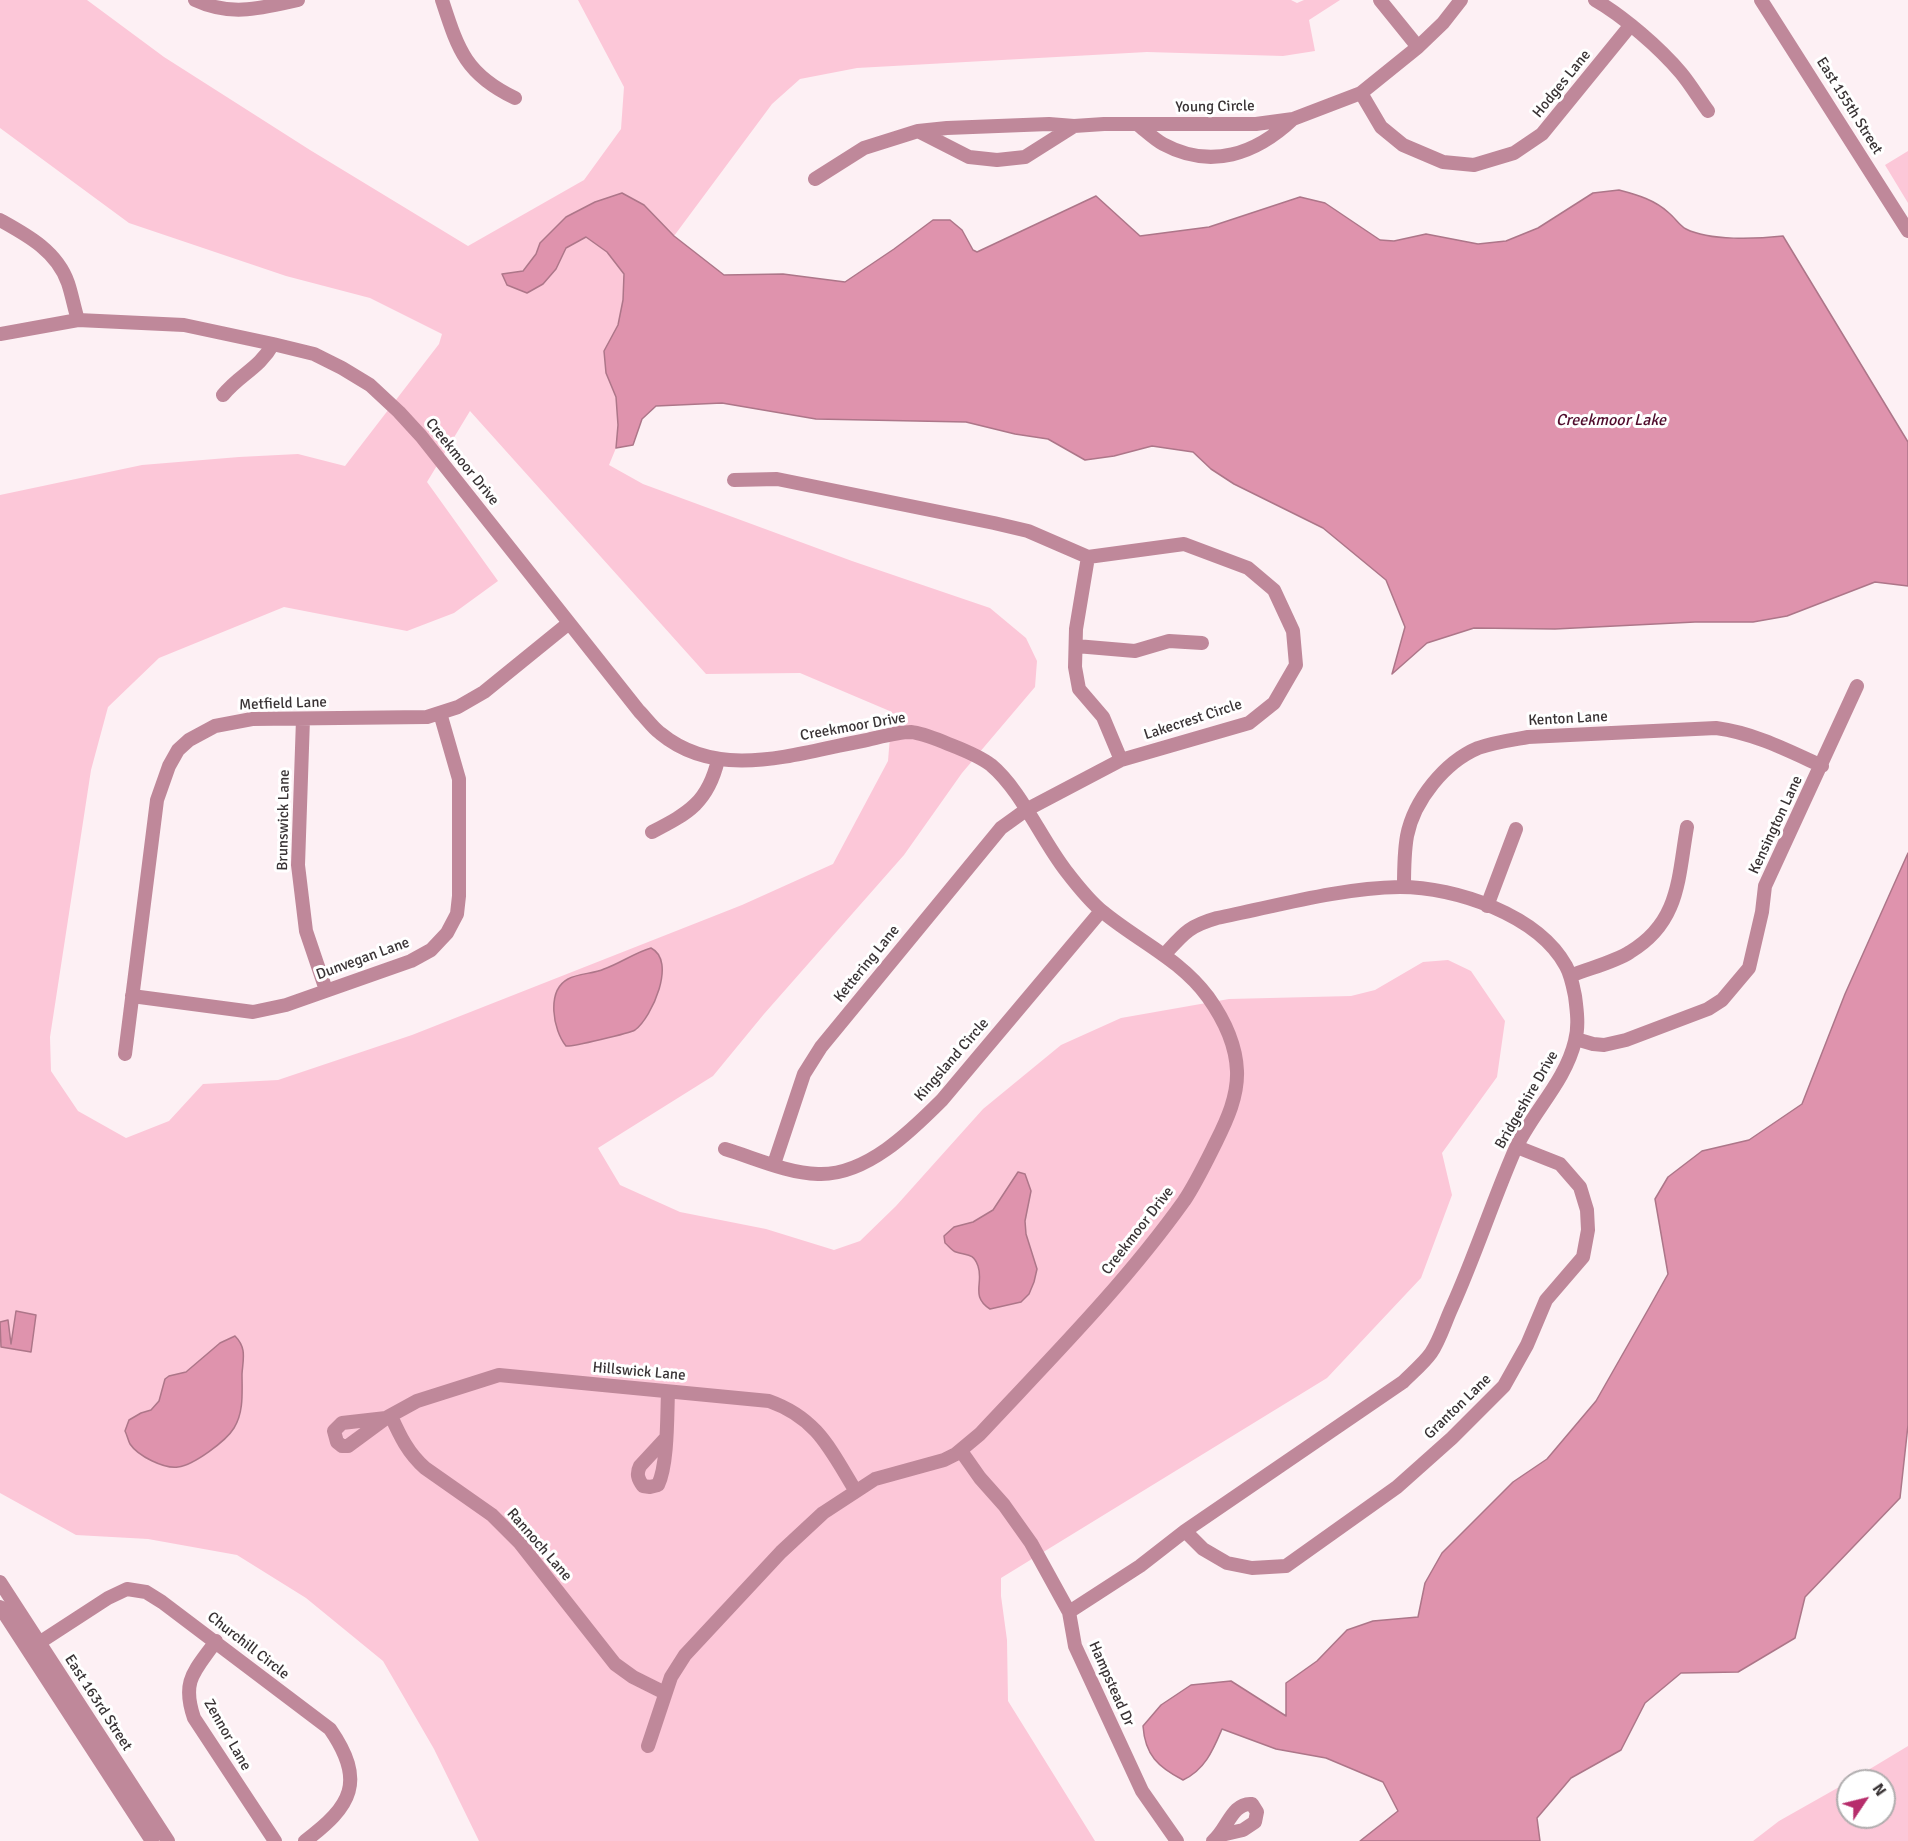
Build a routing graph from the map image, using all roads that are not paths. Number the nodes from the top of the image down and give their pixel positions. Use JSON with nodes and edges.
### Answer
{"nodes":[{"id":1,"x":195,"y":0,"type":"edge"},
{"id":2,"x":298,"y":0,"type":"edge"},
{"id":3,"x":442,"y":0,"type":"edge"},
{"id":4,"x":1380,"y":0,"type":"edge"},
{"id":5,"x":1461,"y":0,"type":"edge"},
{"id":6,"x":1595,"y":0,"type":"edge"},
{"id":7,"x":1761,"y":0,"type":"edge"},
{"id":8,"x":1630,"y":26,"type":"junction"},
{"id":9,"x":1418,"y":47,"type":"junction"},
{"id":10,"x":1361,"y":93,"type":"junction"},
{"id":11,"x":514,"y":98,"type":"dead end"},
{"id":12,"x":1708,"y":111,"type":"dead end"},
{"id":13,"x":1293,"y":119,"type":"junction"},
{"id":14,"x":1137,"y":124,"type":"junction"},
{"id":15,"x":1074,"y":126,"type":"junction"},
{"id":16,"x":918,"y":131,"type":"junction"},
{"id":17,"x":815,"y":178,"type":"dead end"},
{"id":18,"x":0,"y":220,"type":"edge"},
{"id":19,"x":1908,"y":231,"type":"edge"},
{"id":20,"x":78,"y":320,"type":"junction"},
{"id":21,"x":0,"y":334,"type":"edge"},
{"id":22,"x":273,"y":344,"type":"junction"},
{"id":23,"x":223,"y":395,"type":"dead end"},
{"id":24,"x":734,"y":480,"type":"dead end"},
{"id":25,"x":1088,"y":557,"type":"junction"},
{"id":26,"x":569,"y":623,"type":"junction"},
{"id":27,"x":1202,"y":643,"type":"dead end"},
{"id":28,"x":1076,"y":646,"type":"junction"},
{"id":29,"x":1857,"y":686,"type":"dead end"},
{"id":30,"x":440,"y":712,"type":"junction"},
{"id":31,"x":303,"y":719,"type":"junction"},
{"id":32,"x":718,"y":760,"type":"junction"},
{"id":33,"x":1121,"y":760,"type":"junction"},
{"id":34,"x":1822,"y":766,"type":"junction"},
{"id":35,"x":1026,"y":810,"type":"junction"},
{"id":36,"x":1686,"y":827,"type":"dead end"},
{"id":37,"x":1516,"y":829,"type":"dead end"},
{"id":38,"x":652,"y":832,"type":"dead end"},
{"id":39,"x":1404,"y":887,"type":"junction"},
{"id":40,"x":1488,"y":906,"type":"junction"},
{"id":41,"x":1101,"y":911,"type":"junction"},
{"id":42,"x":1165,"y":954,"type":"junction"},
{"id":43,"x":1570,"y":976,"type":"junction"},
{"id":44,"x":326,"y":990,"type":"junction"},
{"id":45,"x":132,"y":996,"type":"junction"},
{"id":46,"x":1576,"y":1039,"type":"junction"},
{"id":47,"x":124,"y":1054,"type":"dead end"},
{"id":48,"x":1516,"y":1147,"type":"junction"},
{"id":49,"x":725,"y":1149,"type":"dead end"},
{"id":50,"x":774,"y":1164,"type":"junction"},
{"id":51,"x":668,"y":1392,"type":"junction"},
{"id":52,"x":389,"y":1417,"type":"joint"},
{"id":53,"x":665,"y":1439,"type":"dead end"},
{"id":54,"x":961,"y":1451,"type":"junction"},
{"id":55,"x":855,"y":1490,"type":"junction"},
{"id":56,"x":1185,"y":1531,"type":"junction"},
{"id":57,"x":0,"y":1582,"type":"edge"},
{"id":58,"x":0,"y":1607,"type":"edge"},
{"id":59,"x":1070,"y":1612,"type":"junction"},
{"id":60,"x":216,"y":1641,"type":"junction"},
{"id":61,"x":33,"y":1646,"type":"junction"},
{"id":62,"x":665,"y":1693,"type":"junction"},
{"id":63,"x":648,"y":1746,"type":"dead end"},
{"id":64,"x":152,"y":1841,"type":"edge"},
{"id":65,"x":168,"y":1841,"type":"edge"},
{"id":66,"x":275,"y":1841,"type":"edge"},
{"id":67,"x":305,"y":1841,"type":"edge"},
{"id":68,"x":1177,"y":1841,"type":"edge"}],
"edges":[{"from":1,"to":2,"type":"street"},
{"from":3,"to":11,"type":"street"},
{"from":4,"to":9,"type":"street"},
{"from":5,"to":9,"type":"street","name":"Young Circle"},
{"from":6,"to":8,"type":"street"},
{"from":7,"to":19,"type":"street","name":"East 155th Street"},
{"from":8,"to":10,"type":"street","name":"Hodges Lane"},
{"from":8,"to":12,"type":"street"},
{"from":9,"to":10,"type":"street","name":"Young Circle"},
{"from":10,"to":13,"type":"street","name":"Young Circle"},
{"from":13,"to":14,"type":"street","name":"Young Circle"},
{"from":13,"to":14,"type":"street","name":"Young Circle"},
{"from":14,"to":15,"type":"street","name":"Young Circle"},
{"from":15,"to":16,"type":"street","name":"Young Circle"},
{"from":15,"to":16,"type":"street"},
{"from":16,"to":17,"type":"street","name":"Young Circle"},
{"from":18,"to":20,"type":"street"},
{"from":20,"to":21,"type":"street","name":"Creekmoor Drive"},
{"from":20,"to":22,"type":"street","name":"Creekmoor Drive"},
{"from":22,"to":23,"type":"street"},
{"from":22,"to":26,"type":"street","name":"Creekmoor Drive"},
{"from":24,"to":25,"type":"street"},
{"from":25,"to":28,"type":"street"},
{"from":25,"to":33,"type":"street","name":"Lakecrest Circle"},
{"from":26,"to":30,"type":"street","name":"Metfield Lane"},
{"from":26,"to":32,"type":"street","name":"Creekmoor Drive"},
{"from":27,"to":28,"type":"street"},
{"from":28,"to":33,"type":"street"},
{"from":29,"to":34,"type":"street","name":"Kensington Lane"},
{"from":30,"to":31,"type":"street","name":"Metfield Lane"},
{"from":30,"to":44,"type":"street","name":"Dunvegan Lane"},
{"from":31,"to":44,"type":"street","name":"Brunswick Lane"},
{"from":31,"to":45,"type":"street","name":"Metfield Lane"},
{"from":32,"to":35,"type":"street","name":"Creekmoor Drive"},
{"from":32,"to":38,"type":"street"},
{"from":33,"to":35,"type":"street","name":"Lakecrest Circle"},
{"from":34,"to":39,"type":"street","name":"Kenton Lane"},
{"from":34,"to":46,"type":"street","name":"Kensington Lane"},
{"from":35,"to":41,"type":"street","name":"Creekmoor Drive"},
{"from":35,"to":50,"type":"street","name":"Kettering Lane"},
{"from":36,"to":43,"type":"street"},
{"from":37,"to":40,"type":"street"},
{"from":39,"to":40,"type":"street","name":"Bridgeshire Drive"},
{"from":39,"to":42,"type":"street","name":"Bridgeshire Drive"},
{"from":40,"to":43,"type":"street","name":"Bridgeshire Drive"},
{"from":41,"to":42,"type":"street","name":"Creekmoor Drive"},
{"from":41,"to":50,"type":"street","name":"Kingsland Circle"},
{"from":42,"to":54,"type":"street","name":"Creekmoor Drive"},
{"from":43,"to":46,"type":"street","name":"Bridgeshire Drive"},
{"from":44,"to":45,"type":"street","name":"Dunvegan Lane"},
{"from":45,"to":47,"type":"street","name":"Metfield Lane"},
{"from":46,"to":48,"type":"street","name":"Bridgeshire Drive"},
{"from":48,"to":56,"type":"street","name":"Bridgeshire Drive"},
{"from":48,"to":56,"type":"street","name":"Granton Lane"},
{"from":49,"to":50,"type":"street","name":"Kingsland Circle"},
{"from":51,"to":52,"type":"street","name":"Hillswick Lane"},
{"from":51,"to":53,"type":"street"},
{"from":51,"to":55,"type":"street","name":"Hillswick Lane"},
{"from":52,"to":62,"type":"street","name":"Rannoch Lane"},
{"from":54,"to":55,"type":"street","name":"Creekmoor Drive"},
{"from":54,"to":59,"type":"street","name":"Hampstead Dr"},
{"from":55,"to":62,"type":"street","name":"Creekmoor Drive"},
{"from":56,"to":59,"type":"street","name":"Bridgeshire Drive"},
{"from":57,"to":61,"type":"street","name":"East 163rd Street"},
{"from":58,"to":61,"type":"street","name":"East 163rd Street"},
{"from":59,"to":68,"type":"street","name":"Hampstead Dr"},
{"from":60,"to":61,"type":"street","name":"Churchill Circle"},
{"from":60,"to":66,"type":"street","name":"Zennor Lane"},
{"from":60,"to":67,"type":"street","name":"Churchill Circle"},
{"from":61,"to":64,"type":"street","name":"East 163rd Street"},
{"from":61,"to":65,"type":"street","name":"East 163rd Street"},
{"from":62,"to":63,"type":"street","name":"Creekmoor Drive"}]}
